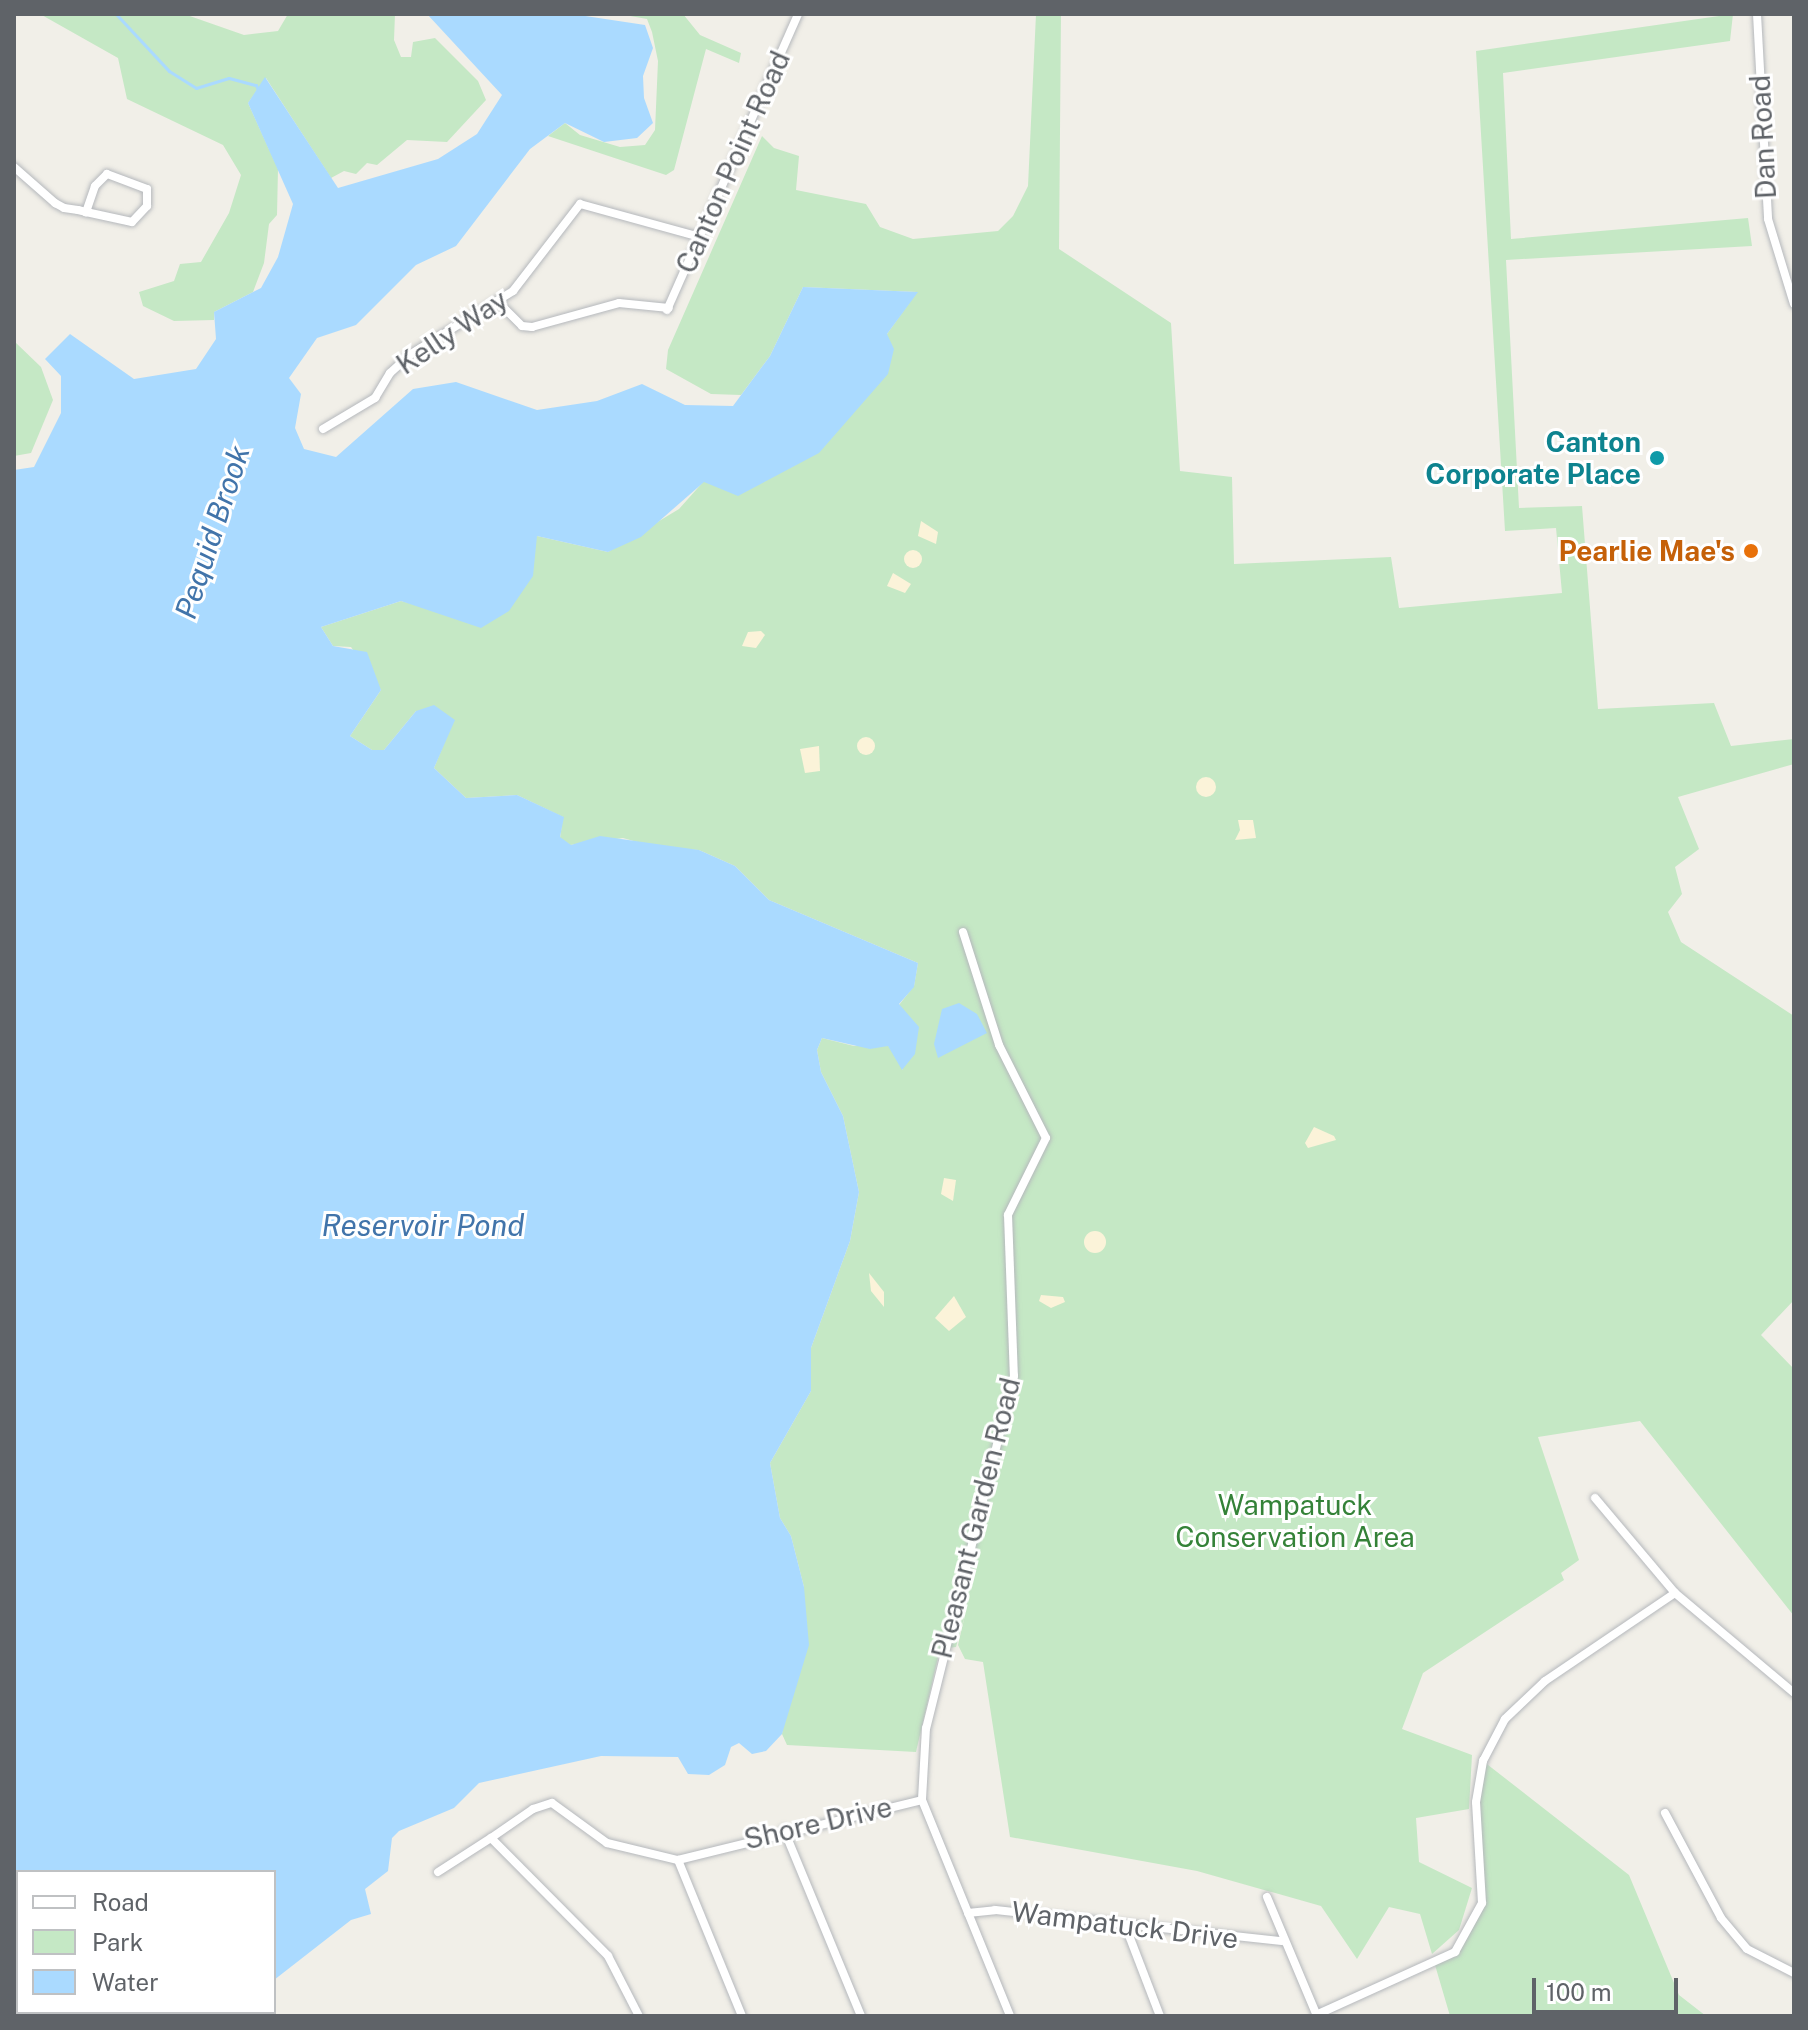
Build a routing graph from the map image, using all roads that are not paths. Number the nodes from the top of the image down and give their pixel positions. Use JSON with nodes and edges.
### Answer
{"nodes":[{"id":1,"x":798,"y":14,"type":"edge"},
{"id":2,"x":1757,"y":14,"type":"edge"},
{"id":3,"x":14,"y":167,"type":"edge"},
{"id":4,"x":86,"y":212,"type":"junction"},
{"id":5,"x":700,"y":237,"type":"junction"},
{"id":6,"x":498,"y":302,"type":"junction"},
{"id":7,"x":1794,"y":304,"type":"edge"},
{"id":8,"x":323,"y":429,"type":"dead end"},
{"id":9,"x":963,"y":932,"type":"dead end"},
{"id":10,"x":1595,"y":1498,"type":"dead end"},
{"id":11,"x":1675,"y":1593,"type":"junction"},
{"id":12,"x":1794,"y":1693,"type":"edge"},
{"id":13,"x":922,"y":1800,"type":"junction"},
{"id":14,"x":1665,"y":1813,"type":"dead end"},
{"id":15,"x":784,"y":1830,"type":"junction"},
{"id":16,"x":491,"y":1838,"type":"junction"},
{"id":17,"x":678,"y":1860,"type":"junction"},
{"id":18,"x":438,"y":1872,"type":"dead end"},
{"id":19,"x":1267,"y":1897,"type":"dead end"},
{"id":20,"x":968,"y":1913,"type":"junction"},
{"id":21,"x":1125,"y":1925,"type":"junction"},
{"id":22,"x":1282,"y":1941,"type":"junction"},
{"id":23,"x":1794,"y":1973,"type":"edge"},
{"id":24,"x":639,"y":2016,"type":"edge"},
{"id":25,"x":742,"y":2016,"type":"edge"},
{"id":26,"x":861,"y":2016,"type":"edge"},
{"id":27,"x":1010,"y":2016,"type":"edge"},
{"id":28,"x":1160,"y":2016,"type":"edge"},
{"id":29,"x":1317,"y":2016,"type":"edge"}],
"edges":[{"from":1,"to":5,"type":"street","name":"Canton Point Road"},
{"from":2,"to":7,"type":"street","name":"Dan Road"},
{"from":3,"to":4,"type":"street"},
{"from":4,"to":4,"type":"street"},
{"from":5,"to":6,"type":"street","name":"Kelly Way"},
{"from":5,"to":6,"type":"street","name":"Canton Point Road"},
{"from":6,"to":8,"type":"street","name":"Kelly Way"},
{"from":9,"to":13,"type":"street","name":"Pleasant Garden Road"},
{"from":10,"to":11,"type":"street"},
{"from":11,"to":12,"type":"street"},
{"from":11,"to":29,"type":"street"},
{"from":13,"to":15,"type":"street","name":"Shore Drive"},
{"from":13,"to":20,"type":"street","name":"Pleasant Garden Road"},
{"from":14,"to":23,"type":"street"},
{"from":15,"to":17,"type":"street","name":"Shore Drive"},
{"from":15,"to":26,"type":"street"},
{"from":16,"to":17,"type":"street"},
{"from":16,"to":18,"type":"street"},
{"from":16,"to":24,"type":"street"},
{"from":17,"to":25,"type":"street"},
{"from":19,"to":22,"type":"street"},
{"from":20,"to":21,"type":"street","name":"Wampatuck Drive"},
{"from":20,"to":27,"type":"street","name":"Pleasant Garden Road"},
{"from":21,"to":22,"type":"street","name":"Wampatuck Drive"},
{"from":21,"to":28,"type":"street"},
{"from":22,"to":29,"type":"street"}]}
